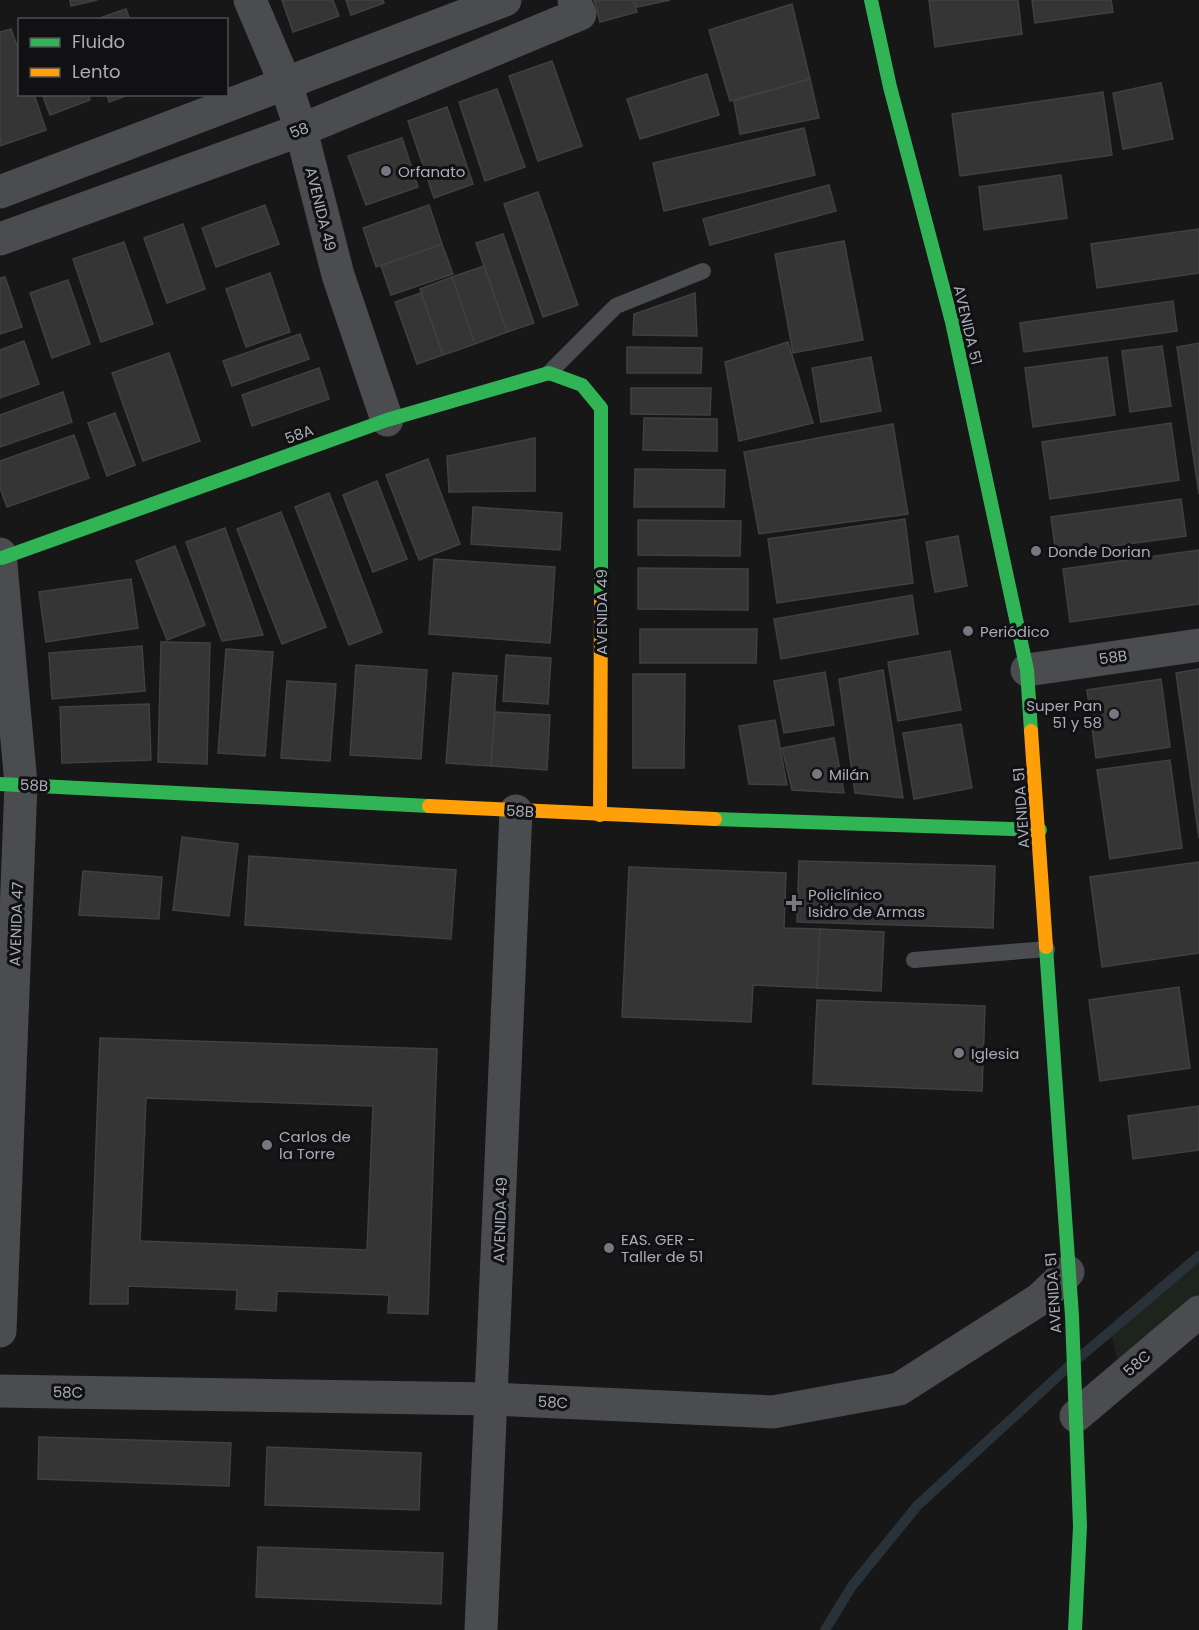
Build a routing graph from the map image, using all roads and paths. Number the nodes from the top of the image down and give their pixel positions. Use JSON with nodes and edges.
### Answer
{"nodes":[{"id":1,"x":250,"y":0,"type":"edge"},
{"id":2,"x":505,"y":0,"type":"edge"},
{"id":3,"x":574,"y":0,"type":"edge"},
{"id":4,"x":871,"y":0,"type":"edge"},
{"id":5,"x":286,"y":85,"type":"junction"},
{"id":6,"x":301,"y":130,"type":"junction"},
{"id":7,"x":0,"y":192,"type":"edge"},
{"id":8,"x":0,"y":239,"type":"edge"},
{"id":9,"x":703,"y":271,"type":"dead end"},
{"id":10,"x":549,"y":373,"type":"junction"},
{"id":11,"x":387,"y":420,"type":"junction"},
{"id":12,"x":1,"y":556,"type":"edge"},
{"id":13,"x":1199,"y":645,"type":"edge"},
{"id":14,"x":1027,"y":670,"type":"junction"},
{"id":15,"x":11,"y":784,"type":"edge"},
{"id":16,"x":516,"y":811,"type":"junction"},
{"id":17,"x":600,"y":815,"type":"junction"},
{"id":18,"x":1040,"y":830,"type":"junction"},
{"id":19,"x":1047,"y":949,"type":"junction"},
{"id":20,"x":914,"y":960,"type":"dead end"},
{"id":21,"x":1068,"y":1272,"type":"junction"},
{"id":22,"x":1199,"y":1312,"type":"edge"},
{"id":23,"x":0,"y":1331,"type":"edge"},
{"id":24,"x":0,"y":1391,"type":"edge"},
{"id":25,"x":492,"y":1399,"type":"junction"},
{"id":26,"x":1076,"y":1416,"type":"junction"},
{"id":27,"x":481,"y":1630,"type":"edge"},
{"id":28,"x":1075,"y":1630,"type":"edge"}],
"edges":[{"from":1,"to":5,"type":"street","name":"AVENIDA 49"},
{"from":2,"to":5,"type":"street"},
{"from":3,"to":6,"type":"street","name":"58"},
{"from":4,"to":14,"type":"street","name":"AVENIDA 51"},
{"from":5,"to":6,"type":"street","name":"AVENIDA 49"},
{"from":5,"to":7,"type":"street"},
{"from":6,"to":8,"type":"street","name":"58"},
{"from":6,"to":11,"type":"street","name":"AVENIDA 49"},
{"from":9,"to":10,"type":"lane"},
{"from":10,"to":11,"type":"street","name":"58A"},
{"from":10,"to":17,"type":"street","name":"AVENIDA 49"},
{"from":11,"to":12,"type":"street","name":"58A"},
{"from":12,"to":15,"type":"street","name":"AVENIDA 47"},
{"from":13,"to":14,"type":"street","name":"58B"},
{"from":14,"to":18,"type":"street","name":"AVENIDA 51"},
{"from":15,"to":16,"type":"street","name":"58B"},
{"from":15,"to":23,"type":"street","name":"AVENIDA 47"},
{"from":16,"to":17,"type":"street","name":"58B"},
{"from":16,"to":25,"type":"street","name":"AVENIDA 49"},
{"from":17,"to":18,"type":"street","name":"58B"},
{"from":18,"to":19,"type":"street","name":"AVENIDA 51"},
{"from":19,"to":20,"type":"lane"},
{"from":19,"to":21,"type":"street","name":"AVENIDA 51"},
{"from":21,"to":25,"type":"street","name":"58C"},
{"from":21,"to":26,"type":"street","name":"AVENIDA 51"},
{"from":22,"to":26,"type":"street","name":"58C"},
{"from":24,"to":25,"type":"street","name":"58C"},
{"from":25,"to":27,"type":"street","name":"AVENIDA 49"},
{"from":26,"to":28,"type":"street","name":"AVENIDA 51"}]}
